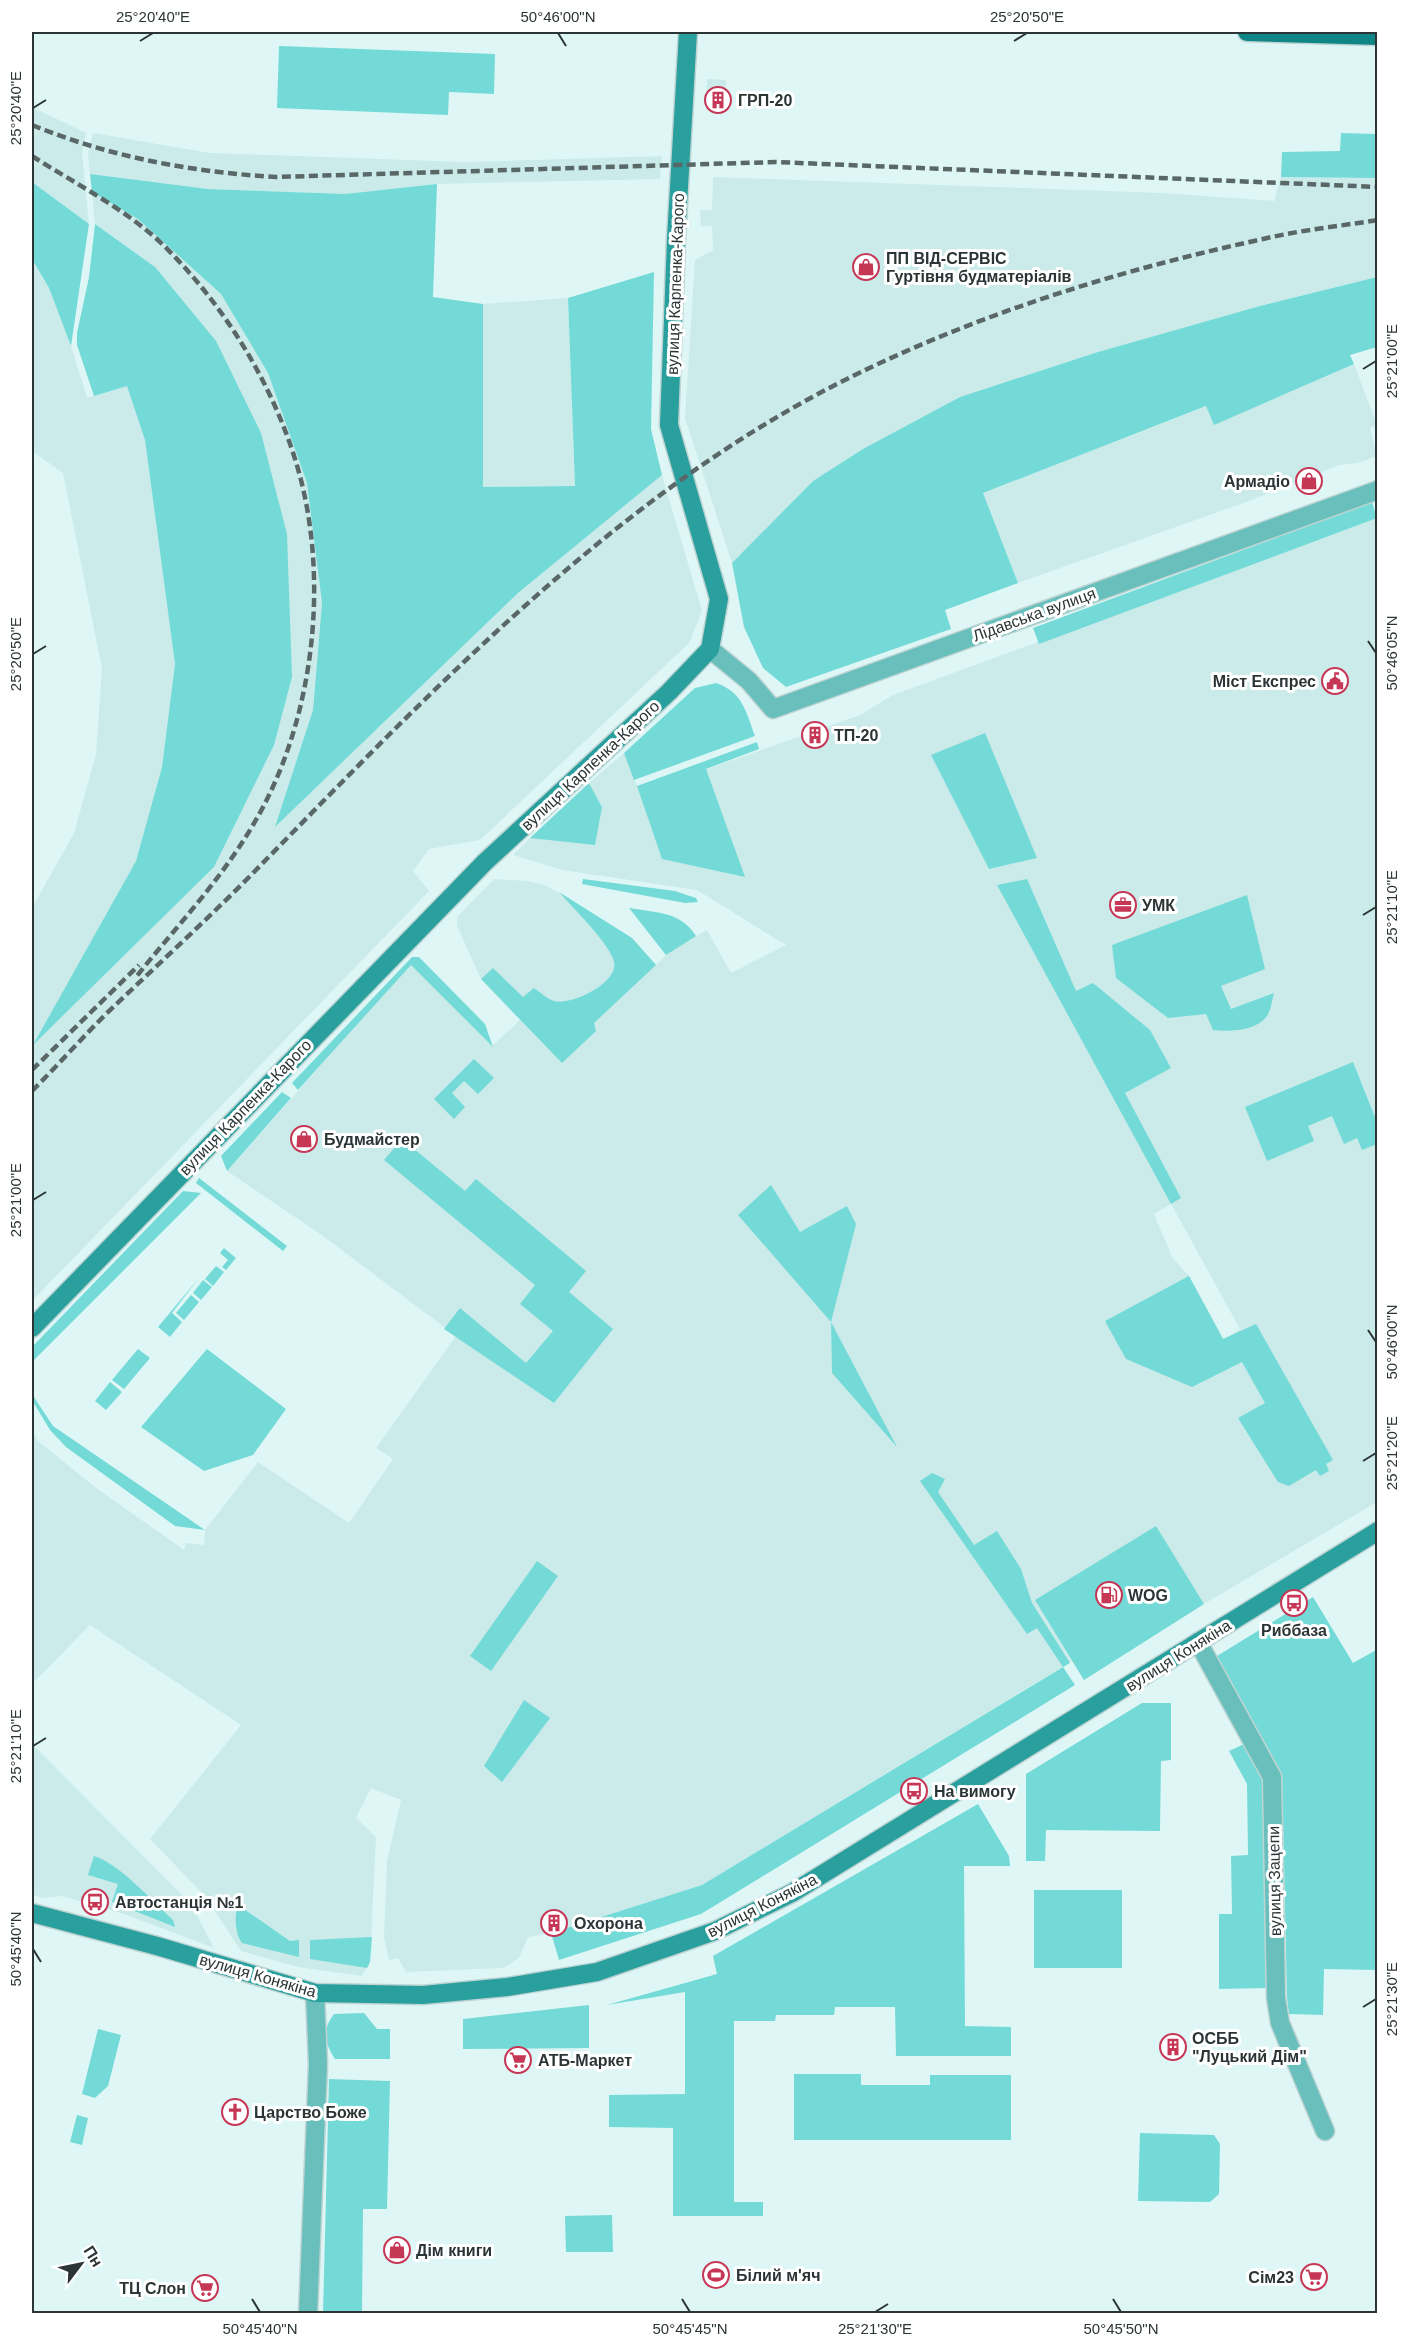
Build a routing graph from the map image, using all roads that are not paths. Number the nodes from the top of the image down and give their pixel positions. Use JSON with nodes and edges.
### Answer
{"nodes":[{"id":1,"x":688,"y":32,"type":"edge"},
{"id":2,"x":1246,"y":32,"type":"edge"},
{"id":3,"x":1377,"y":36,"type":"edge"},
{"id":4,"x":1377,"y":490,"type":"edge"},
{"id":5,"x":710,"y":649,"type":"junction"},
{"id":6,"x":32,"y":1328,"type":"edge"},
{"id":7,"x":1377,"y":1531,"type":"edge"},
{"id":8,"x":1198,"y":1642,"type":"junction"},
{"id":9,"x":32,"y":1913,"type":"edge"},
{"id":10,"x":315,"y":1993,"type":"junction"},
{"id":11,"x":1325,"y":2131,"type":"dead end"},
{"id":12,"x":308,"y":2313,"type":"edge"}],
"edges":[{"from":1,"to":5,"type":"main road","name":"вулиця Карпенка-Карого"},
{"from":2,"to":3,"type":"main road"},
{"from":4,"to":5,"type":"street","name":"Лідавська вулиця"},
{"from":5,"to":6,"type":"main road","name":"вулиця Карпенка-Карого"},
{"from":7,"to":8,"type":"main road","name":"вулиця Конякіна"},
{"from":8,"to":10,"type":"main road","name":"вулиця Конякіна"},
{"from":8,"to":11,"type":"street","name":"вулиця Зацепи"},
{"from":9,"to":10,"type":"main road","name":"вулиця Конякіна"},
{"from":10,"to":12,"type":"street"}]}
